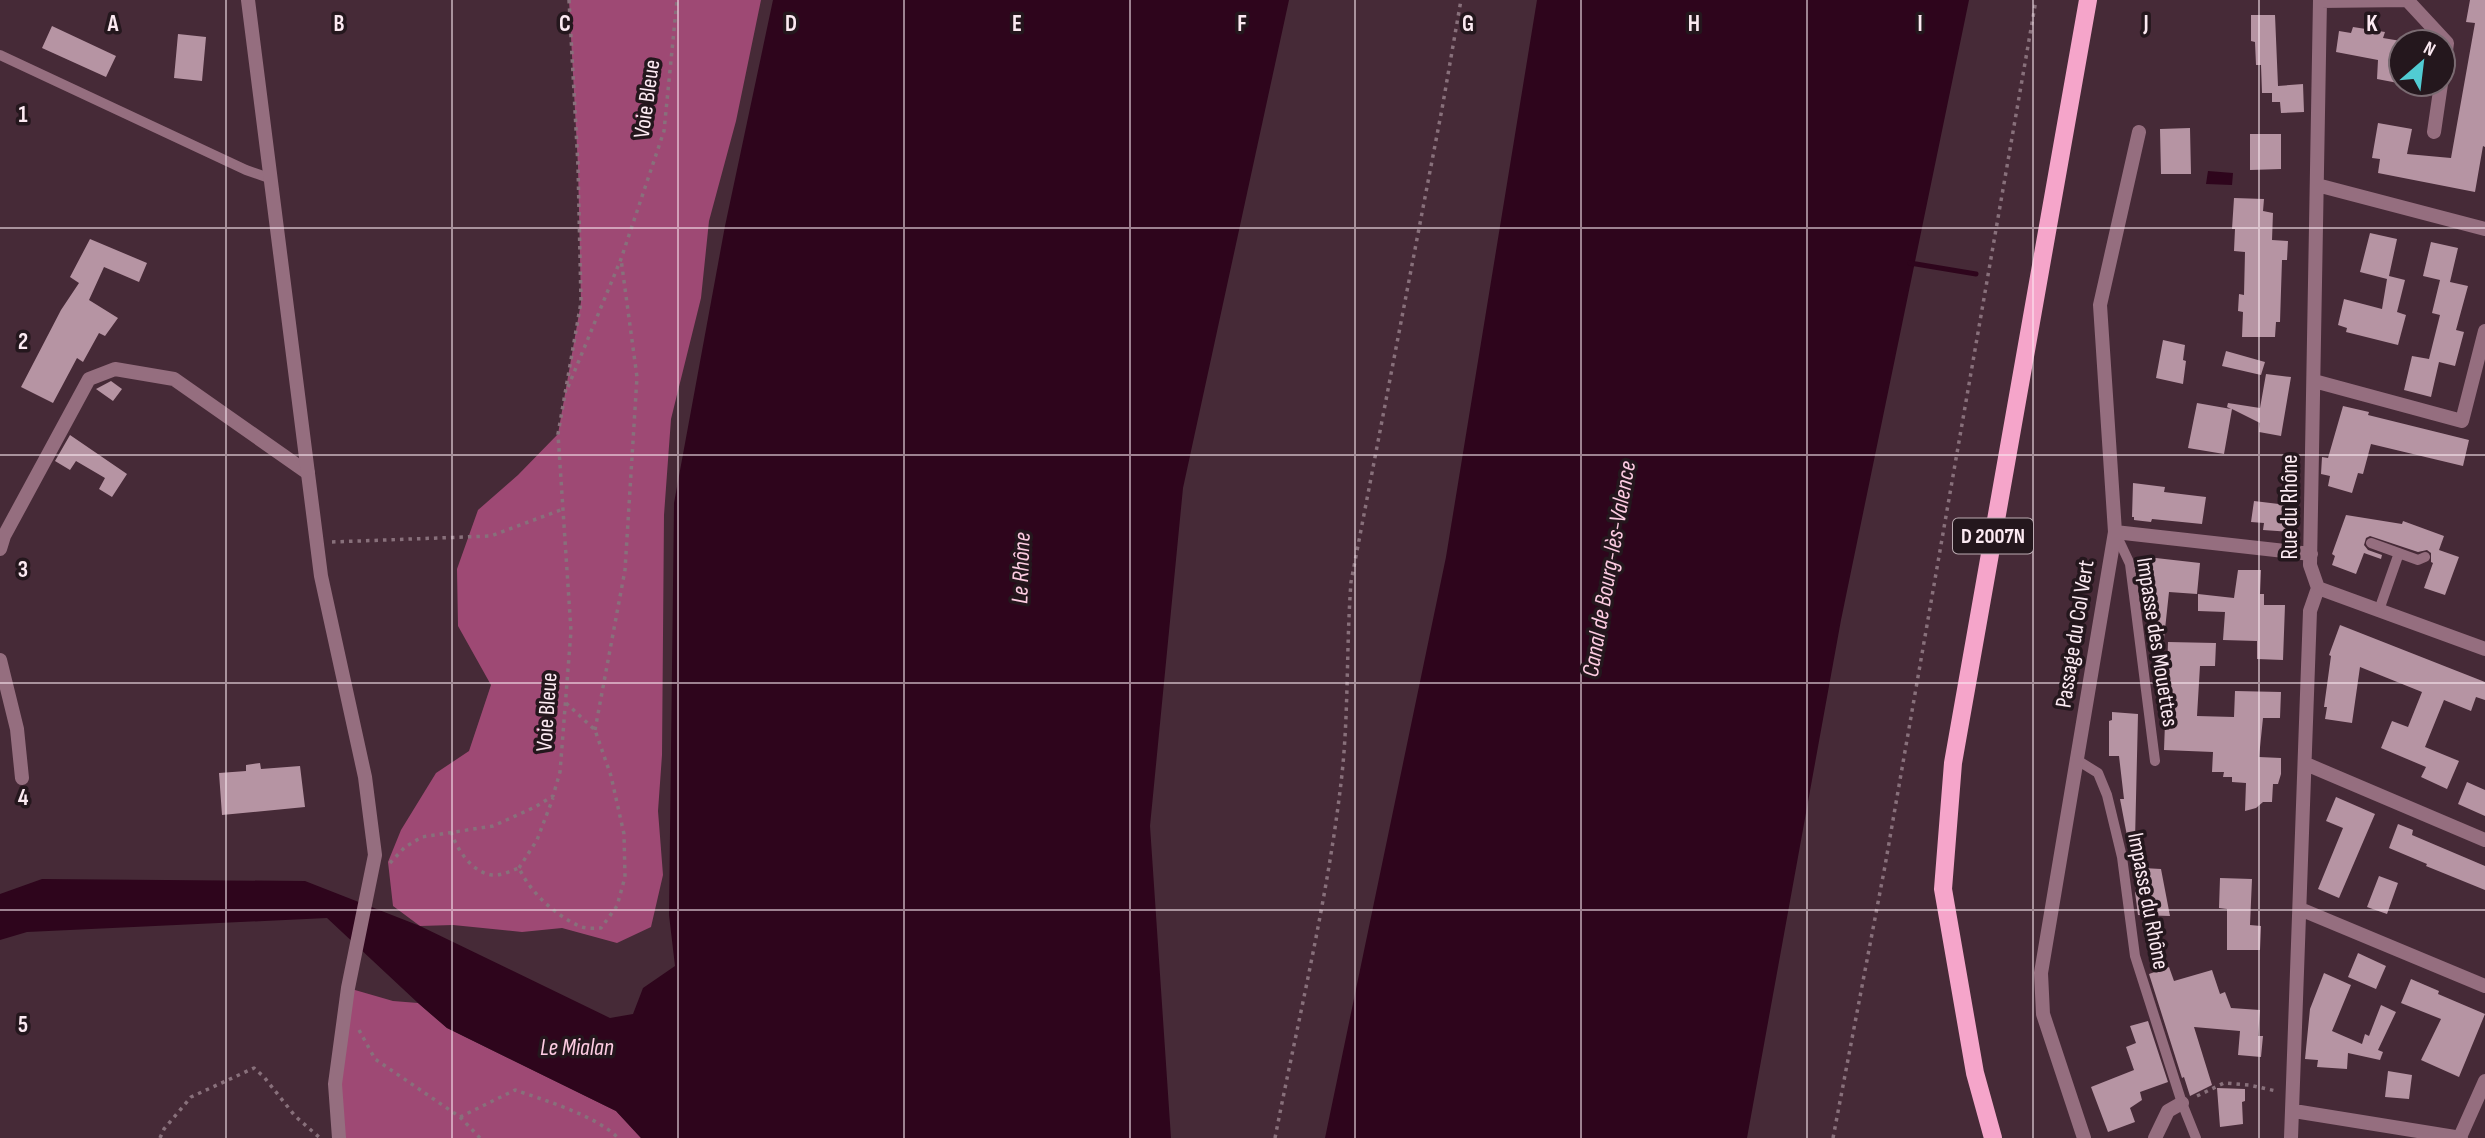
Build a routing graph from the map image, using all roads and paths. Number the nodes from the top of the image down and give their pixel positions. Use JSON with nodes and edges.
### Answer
{"nodes":[{"id":1,"x":248,"y":0,"type":"edge"},
{"id":2,"x":569,"y":0,"type":"edge"},
{"id":3,"x":677,"y":0,"type":"edge"},
{"id":4,"x":1461,"y":0,"type":"edge"},
{"id":5,"x":2036,"y":0,"type":"edge"},
{"id":6,"x":2088,"y":0,"type":"edge"},
{"id":7,"x":2320,"y":1,"type":"edge"},
{"id":8,"x":2408,"y":1,"type":"edge"},
{"id":9,"x":2433,"y":28,"type":"edge"},
{"id":10,"x":0,"y":55,"type":"edge"},
{"id":11,"x":2439,"y":98,"type":"edge"},
{"id":12,"x":2139,"y":132,"type":"dead end"},
{"id":13,"x":2434,"y":132,"type":"dead end"},
{"id":14,"x":270,"y":177,"type":"junction"},
{"id":15,"x":2317,"y":185,"type":"junction"},
{"id":16,"x":2485,"y":229,"type":"edge"},
{"id":17,"x":621,"y":259,"type":"junction"},
{"id":18,"x":2485,"y":331,"type":"edge"},
{"id":19,"x":2314,"y":381,"type":"junction"},
{"id":20,"x":565,"y":396,"type":"junction"},
{"id":21,"x":307,"y":473,"type":"junction"},
{"id":22,"x":563,"y":509,"type":"junction"},
{"id":23,"x":2115,"y":532,"type":"junction"},
{"id":24,"x":316,"y":542,"type":"junction"},
{"id":25,"x":2371,"y":543,"type":"dead end"},
{"id":26,"x":0,"y":549,"type":"edge"},
{"id":27,"x":2399,"y":553,"type":"junction"},
{"id":28,"x":2311,"y":554,"type":"junction"},
{"id":29,"x":2425,"y":557,"type":"dead end"},
{"id":30,"x":2318,"y":588,"type":"junction"},
{"id":31,"x":2379,"y":610,"type":"junction"},
{"id":32,"x":2485,"y":649,"type":"edge"},
{"id":33,"x":0,"y":660,"type":"edge"},
{"id":34,"x":565,"y":702,"type":"junction"},
{"id":35,"x":595,"y":730,"type":"junction"},
{"id":36,"x":2077,"y":761,"type":"junction"},
{"id":37,"x":2155,"y":761,"type":"dead end"},
{"id":38,"x":2306,"y":764,"type":"junction"},
{"id":39,"x":22,"y":778,"type":"dead end"},
{"id":40,"x":554,"y":796,"type":"junction"},
{"id":41,"x":451,"y":832,"type":"junction"},
{"id":42,"x":2485,"y":840,"type":"edge"},
{"id":43,"x":388,"y":865,"type":"dead end"},
{"id":44,"x":519,"y":868,"type":"junction"},
{"id":45,"x":2300,"y":909,"type":"junction"},
{"id":46,"x":2485,"y":986,"type":"edge"},
{"id":47,"x":359,"y":1030,"type":"dead end"},
{"id":48,"x":2485,"y":1081,"type":"edge"},
{"id":49,"x":2294,"y":1095,"type":"junction"},
{"id":50,"x":2182,"y":1103,"type":"junction"},
{"id":51,"x":2294,"y":1111,"type":"junction"},
{"id":52,"x":460,"y":1116,"type":"junction"},
{"id":53,"x":160,"y":1138,"type":"edge"},
{"id":54,"x":320,"y":1138,"type":"edge"},
{"id":55,"x":339,"y":1138,"type":"edge"},
{"id":56,"x":480,"y":1138,"type":"edge"},
{"id":57,"x":618,"y":1138,"type":"edge"},
{"id":58,"x":1275,"y":1138,"type":"edge"},
{"id":59,"x":1833,"y":1138,"type":"edge"},
{"id":60,"x":1993,"y":1138,"type":"edge"},
{"id":61,"x":2084,"y":1138,"type":"edge"},
{"id":62,"x":2155,"y":1138,"type":"edge"},
{"id":63,"x":2196,"y":1138,"type":"edge"},
{"id":64,"x":2291,"y":1138,"type":"edge"},
{"id":65,"x":2460,"y":1138,"type":"edge"}],
"edges":[{"from":1,"to":14,"type":"street"},
{"from":2,"to":20,"type":"path"},
{"from":3,"to":17,"type":"path","name":"Voie Bleue"},
{"from":4,"to":58,"type":"path"},
{"from":5,"to":59,"type":"path"},
{"from":6,"to":60,"type":"main road","number":"D 2007N"},
{"from":7,"to":8,"type":"street"},
{"from":7,"to":15,"type":"street","name":"Rue du Rhône"},
{"from":8,"to":9,"type":"street"},
{"from":10,"to":14,"type":"lane"},
{"from":11,"to":13,"type":"street"},
{"from":12,"to":23,"type":"street","name":"Passage du Col Vert"},
{"from":14,"to":21,"type":"street"},
{"from":15,"to":16,"type":"street"},
{"from":15,"to":19,"type":"street","name":"Rue du Rhône"},
{"from":17,"to":20,"type":"path","name":"Voie Bleue"},
{"from":17,"to":35,"type":"path"},
{"from":18,"to":19,"type":"street"},
{"from":19,"to":28,"type":"street","name":"Rue du Rhône"},
{"from":20,"to":22,"type":"path","name":"Voie Bleue"},
{"from":21,"to":24,"type":"street"},
{"from":21,"to":26,"type":"street"},
{"from":22,"to":24,"type":"path"},
{"from":22,"to":34,"type":"path","name":"Voie Bleue"},
{"from":23,"to":28,"type":"street"},
{"from":23,"to":36,"type":"street","name":"Passage du Col Vert"},
{"from":23,"to":37,"type":"lane","name":"Impasse des Mouettes"},
{"from":24,"to":55,"type":"street"},
{"from":25,"to":27,"type":"lane"},
{"from":27,"to":29,"type":"lane"},
{"from":27,"to":31,"type":"lane"},
{"from":28,"to":30,"type":"street","name":"Rue du Rhône"},
{"from":30,"to":31,"type":"street"},
{"from":30,"to":38,"type":"street","name":"Rue du Rhône"},
{"from":31,"to":32,"type":"street"},
{"from":33,"to":39,"type":"street"},
{"from":34,"to":35,"type":"path"},
{"from":34,"to":40,"type":"path","name":"Voie Bleue"},
{"from":35,"to":44,"type":"path"},
{"from":36,"to":50,"type":"lane","name":"Impasse du Rhône"},
{"from":36,"to":61,"type":"street","name":"Passage du Col Vert"},
{"from":38,"to":42,"type":"street"},
{"from":38,"to":45,"type":"street","name":"Rue du Rhône"},
{"from":40,"to":41,"type":"path"},
{"from":40,"to":44,"type":"path","name":"Voie Bleue"},
{"from":41,"to":43,"type":"path"},
{"from":41,"to":44,"type":"path"},
{"from":45,"to":46,"type":"street"},
{"from":45,"to":49,"type":"street","name":"Rue du Rhône"},
{"from":47,"to":52,"type":"path"},
{"from":48,"to":65,"type":"street"},
{"from":49,"to":50,"type":"path"},
{"from":49,"to":51,"type":"street","name":"Rue du Rhône"},
{"from":50,"to":62,"type":"street"},
{"from":50,"to":63,"type":"lane","name":"Impasse du Rhône"},
{"from":51,"to":64,"type":"street","name":"Rue du Rhône"},
{"from":51,"to":65,"type":"street"},
{"from":52,"to":56,"type":"path"},
{"from":52,"to":57,"type":"path"},
{"from":53,"to":54,"type":"path"}]}
